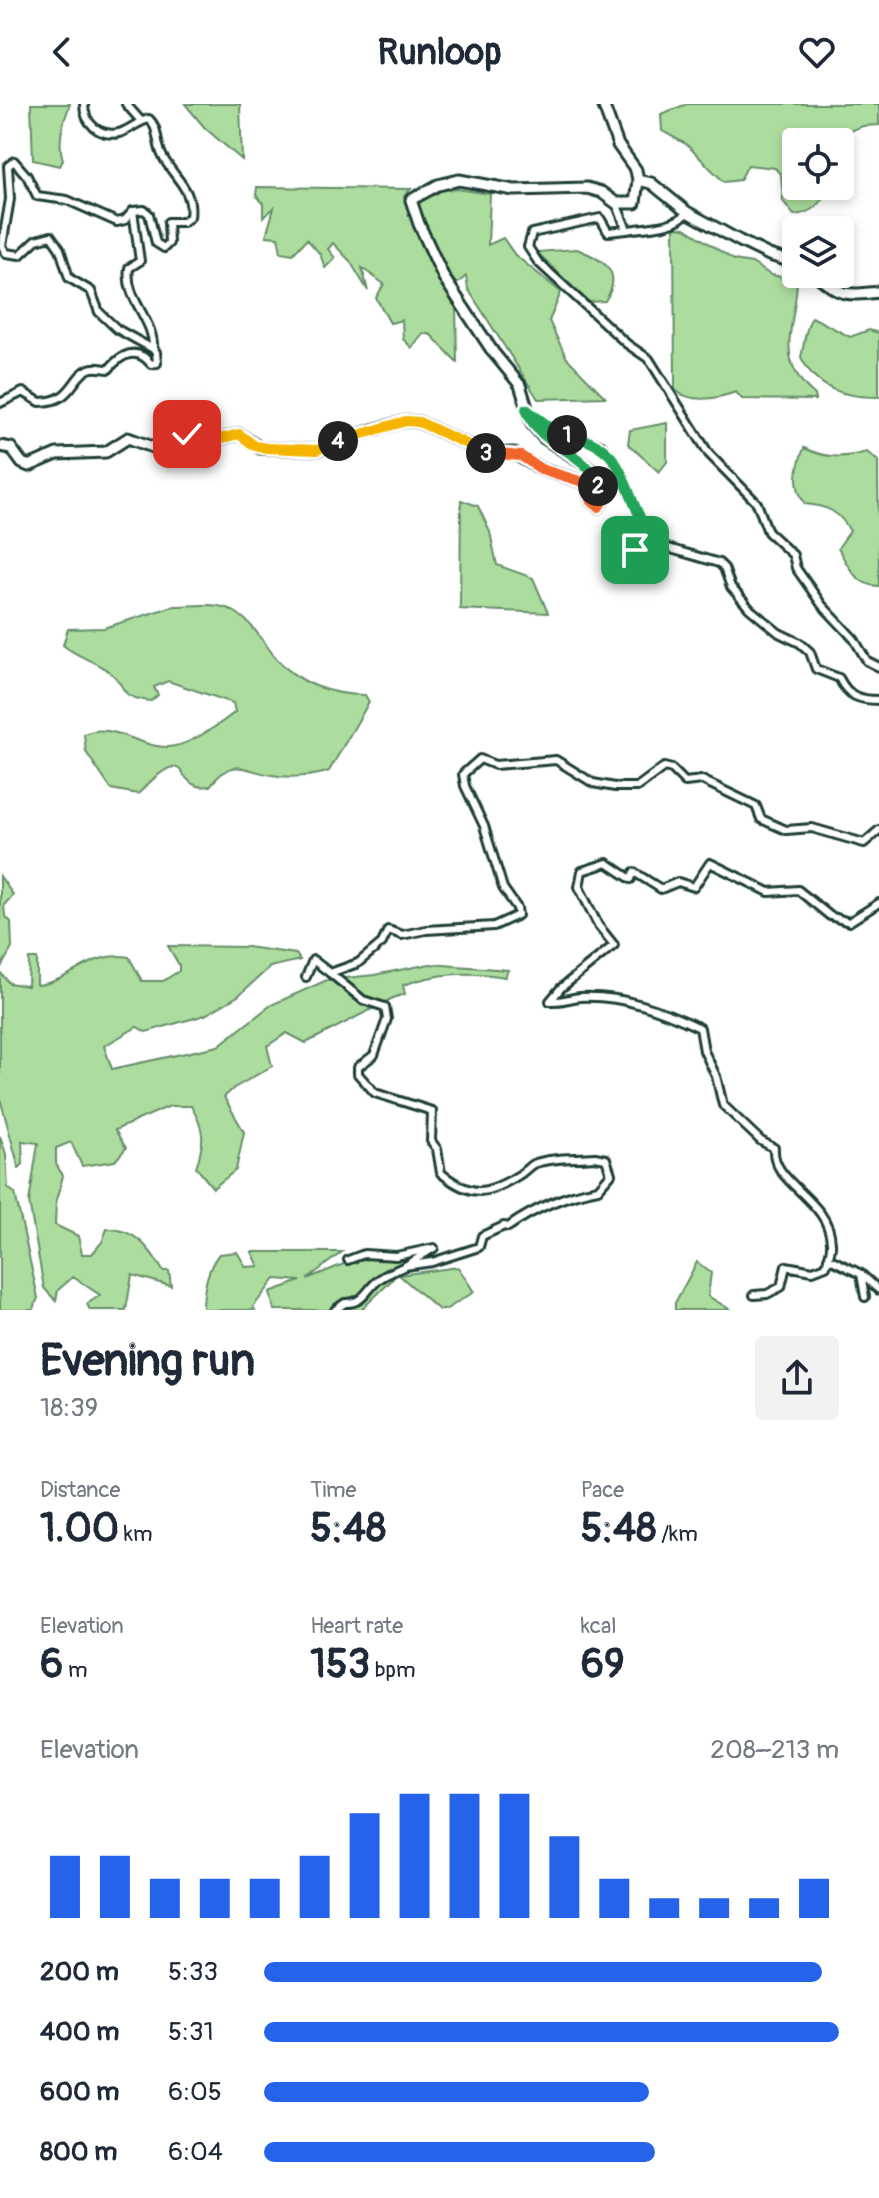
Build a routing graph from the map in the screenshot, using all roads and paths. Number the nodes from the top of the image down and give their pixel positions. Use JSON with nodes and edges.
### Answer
{"nodes":[{"id":1,"x":84,"y":104,"type":"edge"},
{"id":2,"x":126,"y":104,"type":"edge"},
{"id":3,"x":603,"y":104,"type":"edge"},
{"id":4,"x":141,"y":121,"type":"junction"},
{"id":5,"x":638,"y":180,"type":"junction"},
{"id":6,"x":616,"y":203,"type":"junction"},
{"id":7,"x":133,"y":211,"type":"junction"},
{"id":8,"x":687,"y":212,"type":"junction"},
{"id":9,"x":627,"y":230,"type":"junction"},
{"id":10,"x":782,"y":259,"type":"edge"},
{"id":11,"x":832,"y":288,"type":"edge"},
{"id":12,"x":879,"y":292,"type":"edge"},
{"id":13,"x":153,"y":349,"type":"junction"},
{"id":14,"x":0,"y":403,"type":"edge"},
{"id":15,"x":526,"y":409,"type":"junction"},
{"id":16,"x":0,"y":446,"type":"edge"},
{"id":17,"x":879,"y":670,"type":"edge"},
{"id":18,"x":879,"y":700,"type":"edge"},
{"id":19,"x":879,"y":830,"type":"edge"},
{"id":20,"x":879,"y":903,"type":"edge"},
{"id":21,"x":330,"y":973,"type":"junction"},
{"id":22,"x":306,"y":977,"type":"dead end"},
{"id":23,"x":828,"y":1258,"type":"junction"},
{"id":24,"x":348,"y":1260,"type":"dead end"},
{"id":25,"x":405,"y":1266,"type":"junction"},
{"id":26,"x":861,"y":1274,"type":"junction"},
{"id":27,"x":879,"y":1290,"type":"edge"},
{"id":28,"x":754,"y":1295,"type":"dead end"},
{"id":29,"x":865,"y":1297,"type":"dead end"},
{"id":30,"x":335,"y":1310,"type":"edge"}],
"edges":[{"from":1,"to":4,"type":"street"},
{"from":2,"to":4,"type":"street"},
{"from":3,"to":5,"type":"main road"},
{"from":4,"to":7,"type":"street"},
{"from":5,"to":6,"type":"main road"},
{"from":5,"to":8,"type":"main road"},
{"from":6,"to":9,"type":"street"},
{"from":6,"to":15,"type":"main road"},
{"from":7,"to":13,"type":"street"},
{"from":7,"to":13,"type":"street"},
{"from":8,"to":9,"type":"street"},
{"from":8,"to":10,"type":"main road"},
{"from":9,"to":17,"type":"street"},
{"from":11,"to":12,"type":"main road"},
{"from":13,"to":14,"type":"street"},
{"from":15,"to":16,"type":"main road"},
{"from":15,"to":18,"type":"street"},
{"from":19,"to":21,"type":"street"},
{"from":20,"to":23,"type":"street"},
{"from":21,"to":22,"type":"street"},
{"from":21,"to":25,"type":"street"},
{"from":23,"to":26,"type":"street"},
{"from":23,"to":28,"type":"street"},
{"from":24,"to":25,"type":"street"},
{"from":25,"to":30,"type":"street"},
{"from":26,"to":27,"type":"street"},
{"from":26,"to":29,"type":"street"}]}
